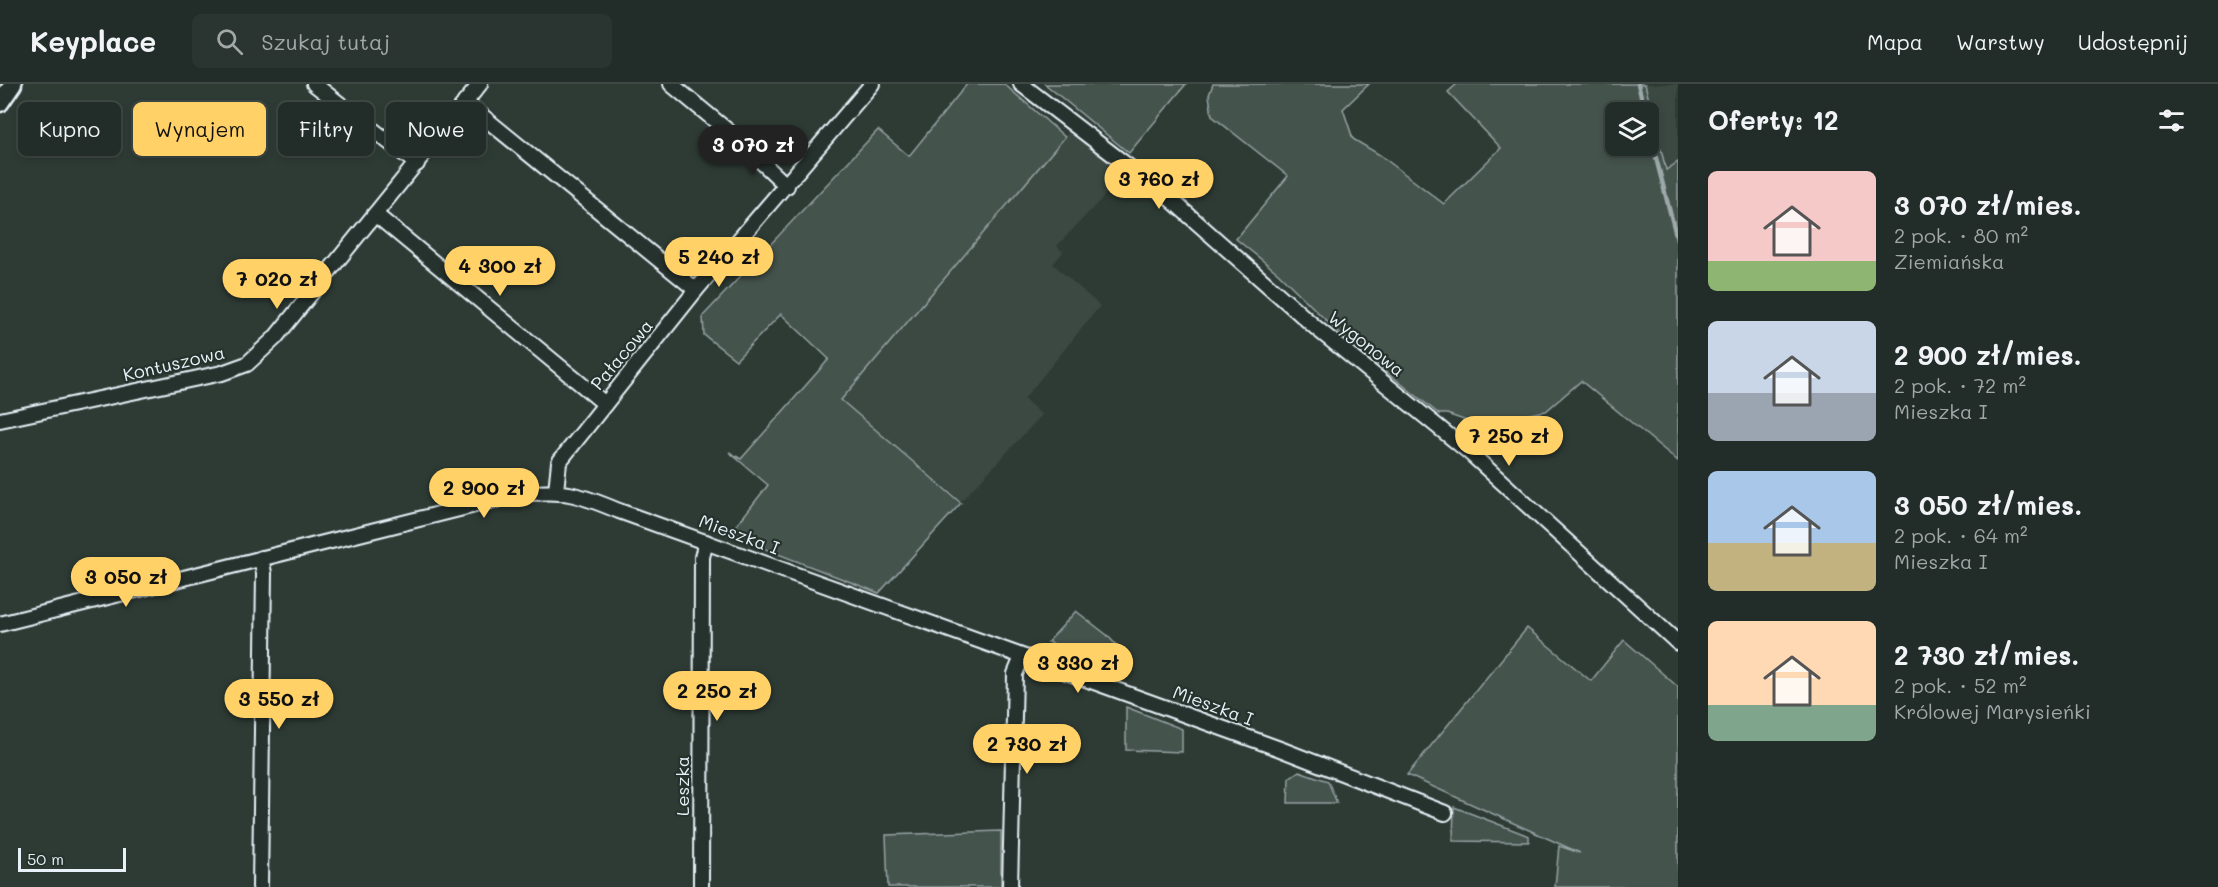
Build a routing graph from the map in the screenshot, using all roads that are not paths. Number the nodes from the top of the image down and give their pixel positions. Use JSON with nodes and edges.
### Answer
{"nodes":[{"id":1,"x":13,"y":84,"type":"edge"},
{"id":2,"x":314,"y":84,"type":"edge"},
{"id":3,"x":480,"y":84,"type":"edge"},
{"id":4,"x":671,"y":84,"type":"edge"},
{"id":5,"x":872,"y":84,"type":"edge"},
{"id":6,"x":1021,"y":84,"type":"edge"},
{"id":7,"x":465,"y":102,"type":"edge"},
{"id":8,"x":0,"y":103,"type":"edge"},
{"id":9,"x":486,"y":119,"type":"edge"},
{"id":10,"x":423,"y":156,"type":"edge"},
{"id":11,"x":417,"y":164,"type":"junction"},
{"id":12,"x":787,"y":186,"type":"junction"},
{"id":13,"x":375,"y":214,"type":"junction"},
{"id":14,"x":696,"y":290,"type":"junction"},
{"id":15,"x":605,"y":404,"type":"junction"},
{"id":16,"x":0,"y":420,"type":"edge"},
{"id":17,"x":556,"y":491,"type":"junction"},
{"id":18,"x":706,"y":542,"type":"junction"},
{"id":19,"x":261,"y":558,"type":"junction"},
{"id":20,"x":0,"y":624,"type":"edge"},
{"id":21,"x":1678,"y":643,"type":"edge"},
{"id":22,"x":1023,"y":657,"type":"junction"},
{"id":23,"x":1446,"y":813,"type":"dead end"},
{"id":24,"x":260,"y":887,"type":"edge"},
{"id":25,"x":701,"y":887,"type":"edge"},
{"id":26,"x":1010,"y":887,"type":"edge"}],
"edges":[{"from":1,"to":8,"type":"street"},
{"from":2,"to":11,"type":"street"},
{"from":3,"to":7,"type":"street","name":"Kontuszowa"},
{"from":4,"to":12,"type":"street"},
{"from":5,"to":12,"type":"street","name":"Pałacowa"},
{"from":6,"to":21,"type":"street","name":"Wygonowa"},
{"from":9,"to":14,"type":"street"},
{"from":10,"to":11,"type":"street","name":"Kontuszowa"},
{"from":11,"to":13,"type":"street","name":"Kontuszowa"},
{"from":12,"to":14,"type":"street","name":"Pałacowa"},
{"from":13,"to":15,"type":"street"},
{"from":13,"to":16,"type":"street","name":"Kontuszowa"},
{"from":14,"to":15,"type":"street","name":"Pałacowa"},
{"from":15,"to":17,"type":"street","name":"Pałacowa"},
{"from":17,"to":18,"type":"street","name":"Mieszka I"},
{"from":17,"to":19,"type":"street","name":"Mieszka I"},
{"from":18,"to":22,"type":"street","name":"Mieszka I"},
{"from":18,"to":25,"type":"street","name":"Leszka"},
{"from":19,"to":20,"type":"street","name":"Mieszka I"},
{"from":19,"to":24,"type":"street"},
{"from":22,"to":23,"type":"street","name":"Mieszka I"},
{"from":22,"to":26,"type":"street"}]}
